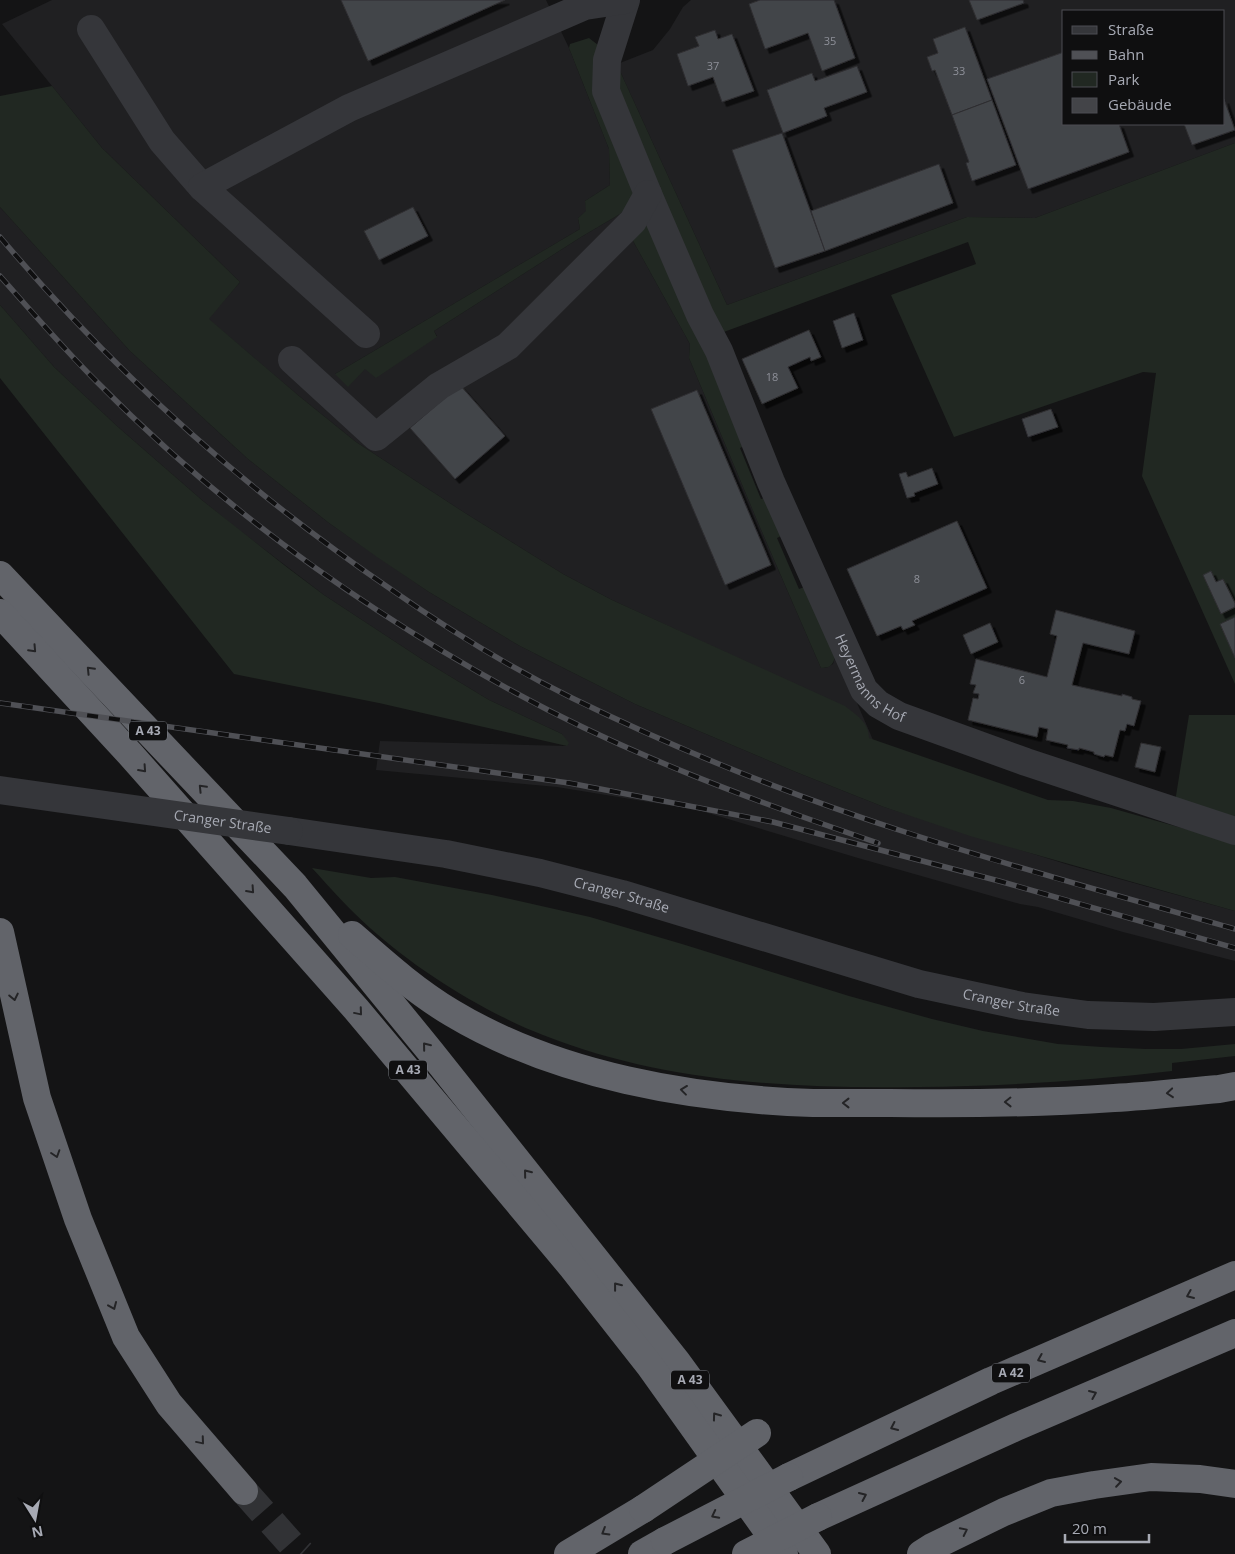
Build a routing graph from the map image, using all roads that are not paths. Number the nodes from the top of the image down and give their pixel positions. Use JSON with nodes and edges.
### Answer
{"nodes":[{"id":1,"x":626,"y":0,"type":"edge"},
{"id":2,"x":91,"y":29,"type":"dead end"},
{"id":3,"x":202,"y":187,"type":"junction"},
{"id":4,"x":648,"y":194,"type":"junction"},
{"id":5,"x":366,"y":334,"type":"dead end"},
{"id":6,"x":292,"y":360,"type":"dead end"},
{"id":7,"x":0,"y":575,"type":"edge"},
{"id":8,"x":0,"y":613,"type":"edge"},
{"id":9,"x":0,"y":790,"type":"edge"},
{"id":10,"x":1235,"y":831,"type":"edge"},
{"id":11,"x":296,"y":886,"type":"junction"},
{"id":12,"x":0,"y":932,"type":"edge"},
{"id":13,"x":1235,"y":1012,"type":"edge"},
{"id":14,"x":1235,"y":1086,"type":"edge"},
{"id":15,"x":1235,"y":1276,"type":"edge"},
{"id":16,"x":1235,"y":1334,"type":"edge"},
{"id":17,"x":758,"y":1433,"type":"dead end"},
{"id":18,"x":1235,"y":1484,"type":"edge"},
{"id":19,"x":244,"y":1491,"type":"tunnel mouth"},
{"id":20,"x":568,"y":1554,"type":"edge"},
{"id":21,"x":642,"y":1554,"type":"edge"},
{"id":22,"x":746,"y":1554,"type":"edge"},
{"id":23,"x":784,"y":1554,"type":"edge"},
{"id":24,"x":817,"y":1554,"type":"edge"},
{"id":25,"x":921,"y":1554,"type":"edge"}],
"edges":[{"from":1,"to":3,"type":"street"},
{"from":1,"to":4,"type":"street","name":"Heyermanns Hof"},
{"from":2,"to":3,"type":"street"},
{"from":3,"to":5,"type":"street"},
{"from":4,"to":6,"type":"street"},
{"from":4,"to":10,"type":"street","name":"Heyermanns Hof"},
{"from":11,"to":7,"type":"highway","number":"A 43","one_way":true},
{"from":8,"to":23,"type":"highway","number":"A 43","one_way":true},
{"from":9,"to":13,"type":"street","name":"Cranger Straße","bridge":true},
{"from":14,"to":11,"type":"highway","one_way":true},
{"from":24,"to":11,"type":"highway","number":"A 43","one_way":true},
{"from":12,"to":19,"type":"highway","one_way":true},
{"from":15,"to":21,"type":"highway","number":"A 42","one_way":true,"bridge":true},
{"from":22,"to":16,"type":"highway","one_way":true,"bridge":true},
{"from":17,"to":20,"type":"highway","one_way":true,"bridge":true},
{"from":25,"to":18,"type":"highway","one_way":true}]}
